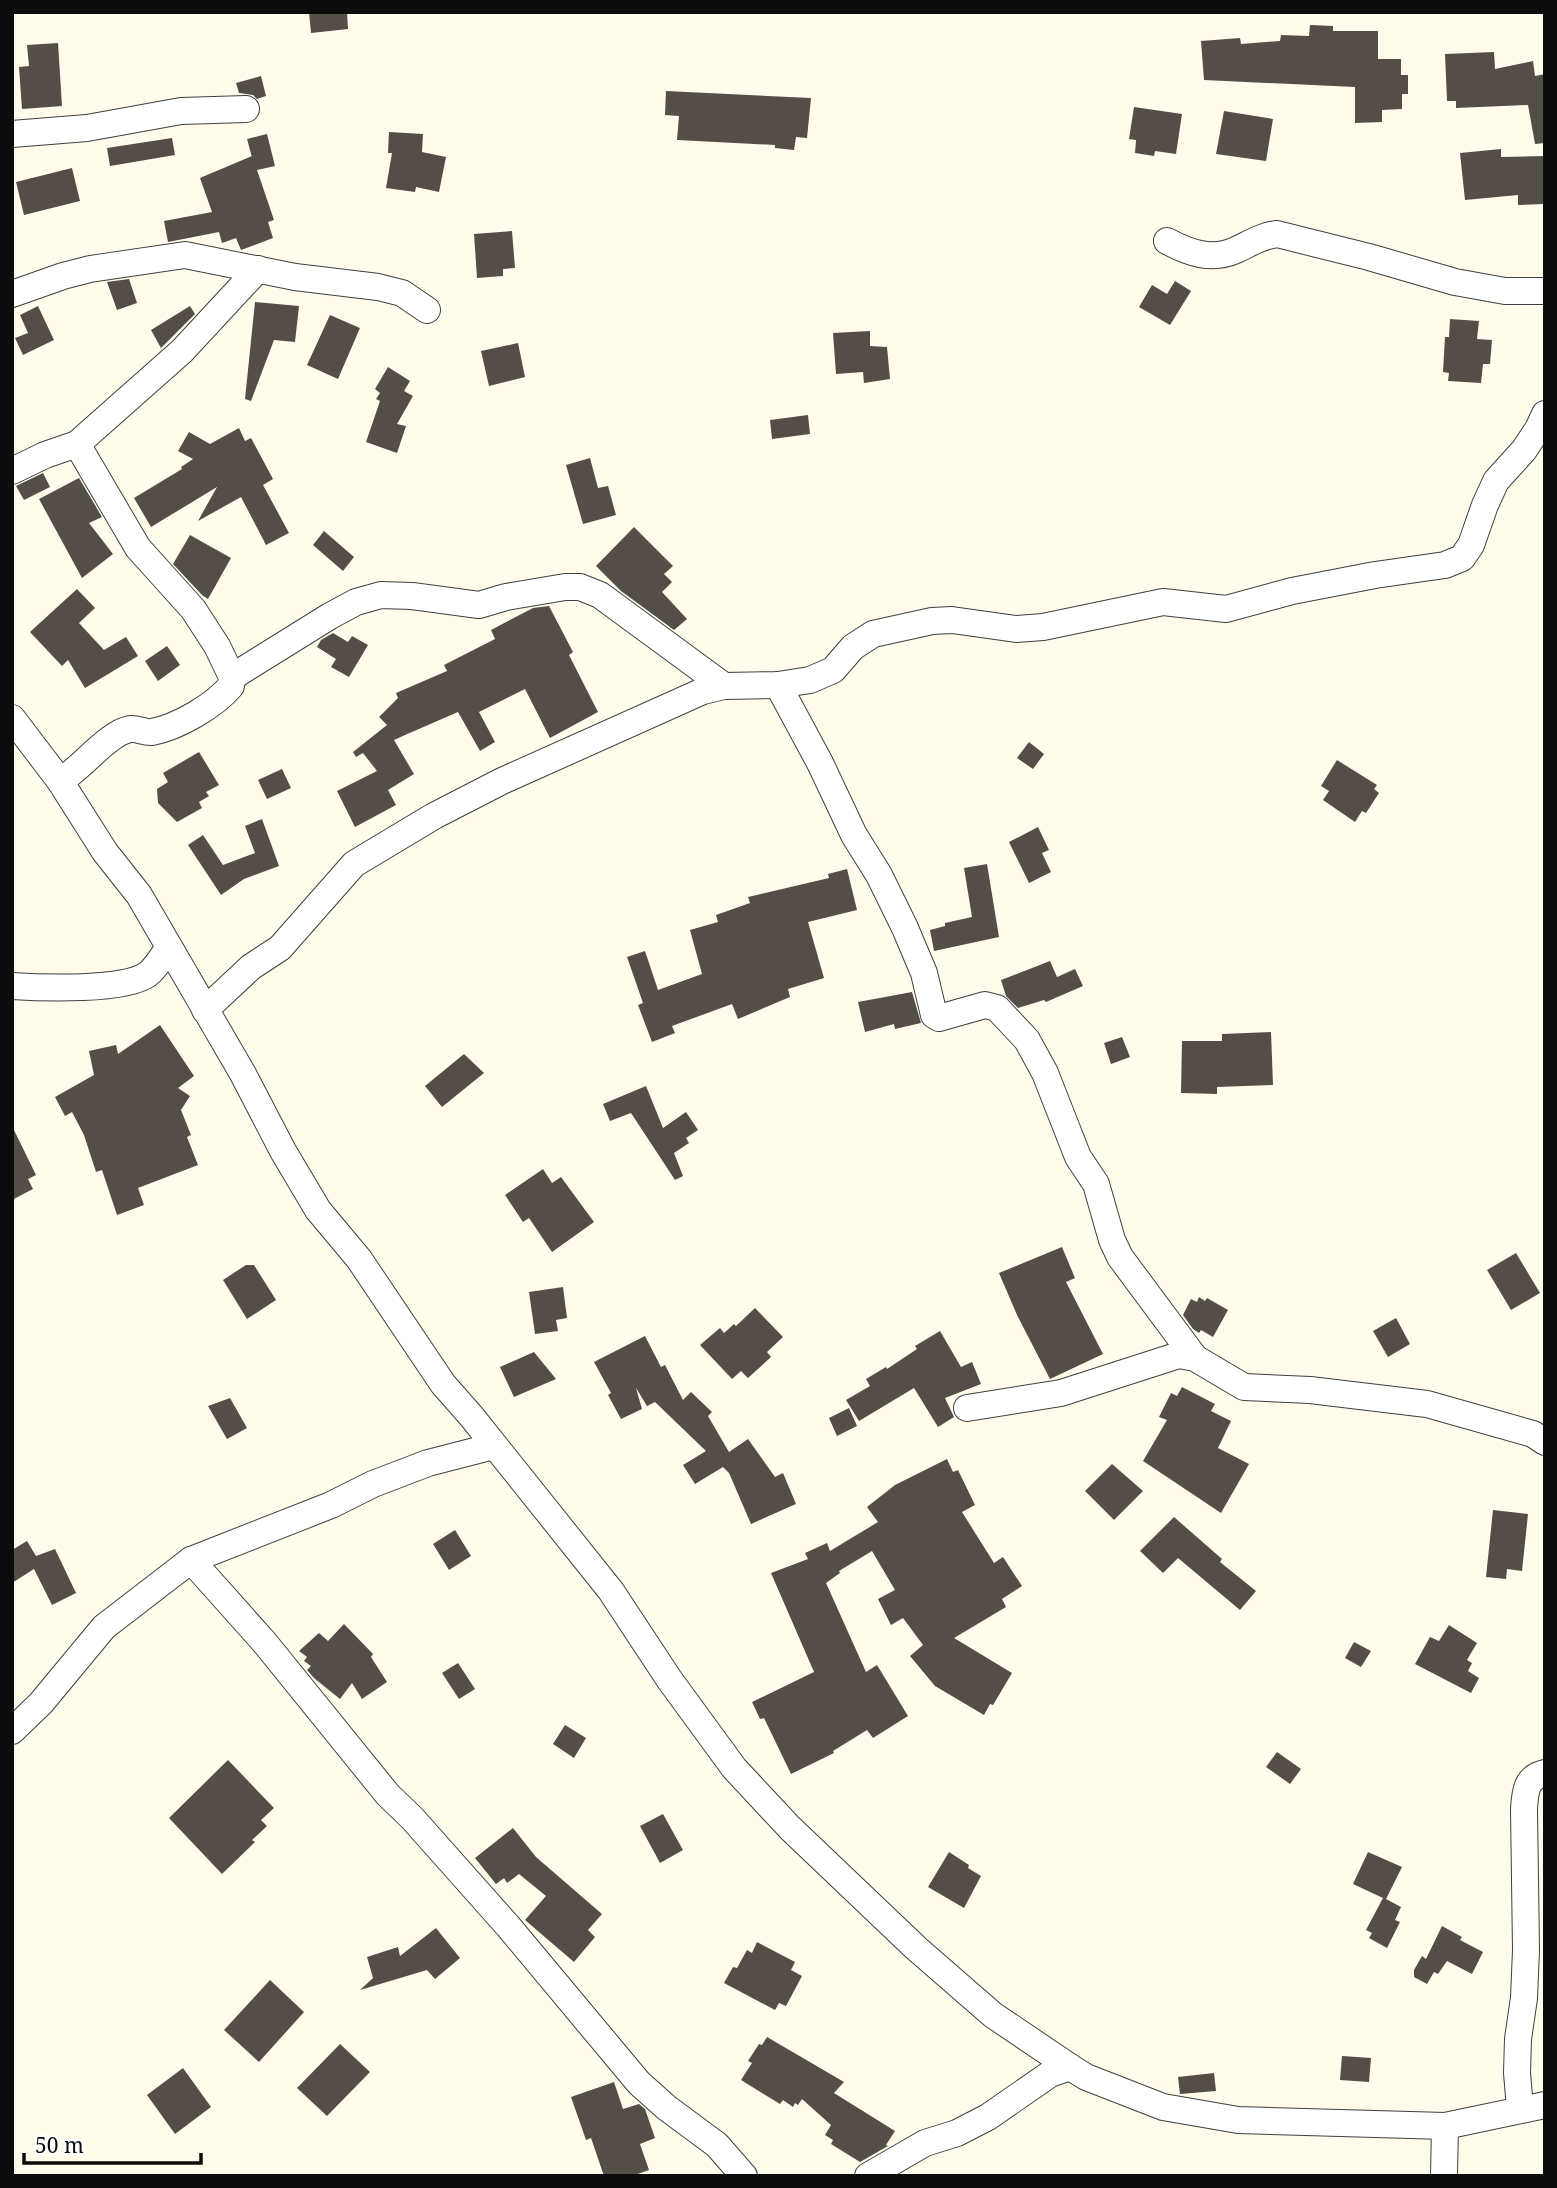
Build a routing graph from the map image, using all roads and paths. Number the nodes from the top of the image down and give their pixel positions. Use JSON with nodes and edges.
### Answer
{"nodes":[{"id":1,"x":246,"y":109,"type":"dead end"},
{"id":2,"x":12,"y":134,"type":"edge"},
{"id":3,"x":1167,"y":241,"type":"dead end"},
{"id":4,"x":258,"y":269,"type":"junction"},
{"id":5,"x":1545,"y":291,"type":"edge"},
{"id":6,"x":12,"y":294,"type":"edge"},
{"id":7,"x":427,"y":310,"type":"dead end"},
{"id":8,"x":1545,"y":414,"type":"edge"},
{"id":9,"x":77,"y":444,"type":"junction"},
{"id":10,"x":12,"y":471,"type":"edge"},
{"id":11,"x":232,"y":677,"type":"junction"},
{"id":12,"x":778,"y":685,"type":"junction"},
{"id":13,"x":724,"y":686,"type":"junction"},
{"id":14,"x":12,"y":718,"type":"edge"},
{"id":15,"x":60,"y":781,"type":"junction"},
{"id":16,"x":169,"y":948,"type":"junction"},
{"id":17,"x":12,"y":986,"type":"edge"},
{"id":18,"x":205,"y":1010,"type":"junction"},
{"id":19,"x":1195,"y":1358,"type":"junction"},
{"id":20,"x":967,"y":1408,"type":"dead end"},
{"id":21,"x":1545,"y":1442,"type":"edge"},
{"id":22,"x":494,"y":1446,"type":"junction"},
{"id":23,"x":191,"y":1560,"type":"junction"},
{"id":24,"x":12,"y":1731,"type":"edge"},
{"id":25,"x":1545,"y":1773,"type":"edge"},
{"id":26,"x":1070,"y":2067,"type":"junction"},
{"id":27,"x":1532,"y":2107,"type":"edge"},
{"id":28,"x":1444,"y":2126,"type":"junction"},
{"id":29,"x":744,"y":2176,"type":"edge"},
{"id":30,"x":868,"y":2176,"type":"edge"},
{"id":31,"x":1444,"y":2176,"type":"edge"}],
"edges":[{"from":1,"to":2,"type":"street"},
{"from":3,"to":5,"type":"street"},
{"from":4,"to":6,"type":"street"},
{"from":4,"to":7,"type":"street"},
{"from":4,"to":9,"type":"street"},
{"from":8,"to":12,"type":"street"},
{"from":9,"to":10,"type":"street"},
{"from":9,"to":11,"type":"street"},
{"from":11,"to":13,"type":"street"},
{"from":11,"to":15,"type":"street"},
{"from":12,"to":13,"type":"street"},
{"from":12,"to":19,"type":"street"},
{"from":13,"to":18,"type":"street"},
{"from":14,"to":15,"type":"street"},
{"from":15,"to":16,"type":"street"},
{"from":16,"to":17,"type":"street"},
{"from":16,"to":18,"type":"street"},
{"from":18,"to":22,"type":"street"},
{"from":19,"to":20,"type":"street"},
{"from":19,"to":21,"type":"street"},
{"from":22,"to":23,"type":"street"},
{"from":22,"to":26,"type":"street"},
{"from":23,"to":24,"type":"street"},
{"from":23,"to":29,"type":"street"},
{"from":25,"to":27,"type":"street"},
{"from":26,"to":28,"type":"street"},
{"from":26,"to":30,"type":"street"},
{"from":27,"to":28,"type":"street"},
{"from":28,"to":31,"type":"street"}]}
